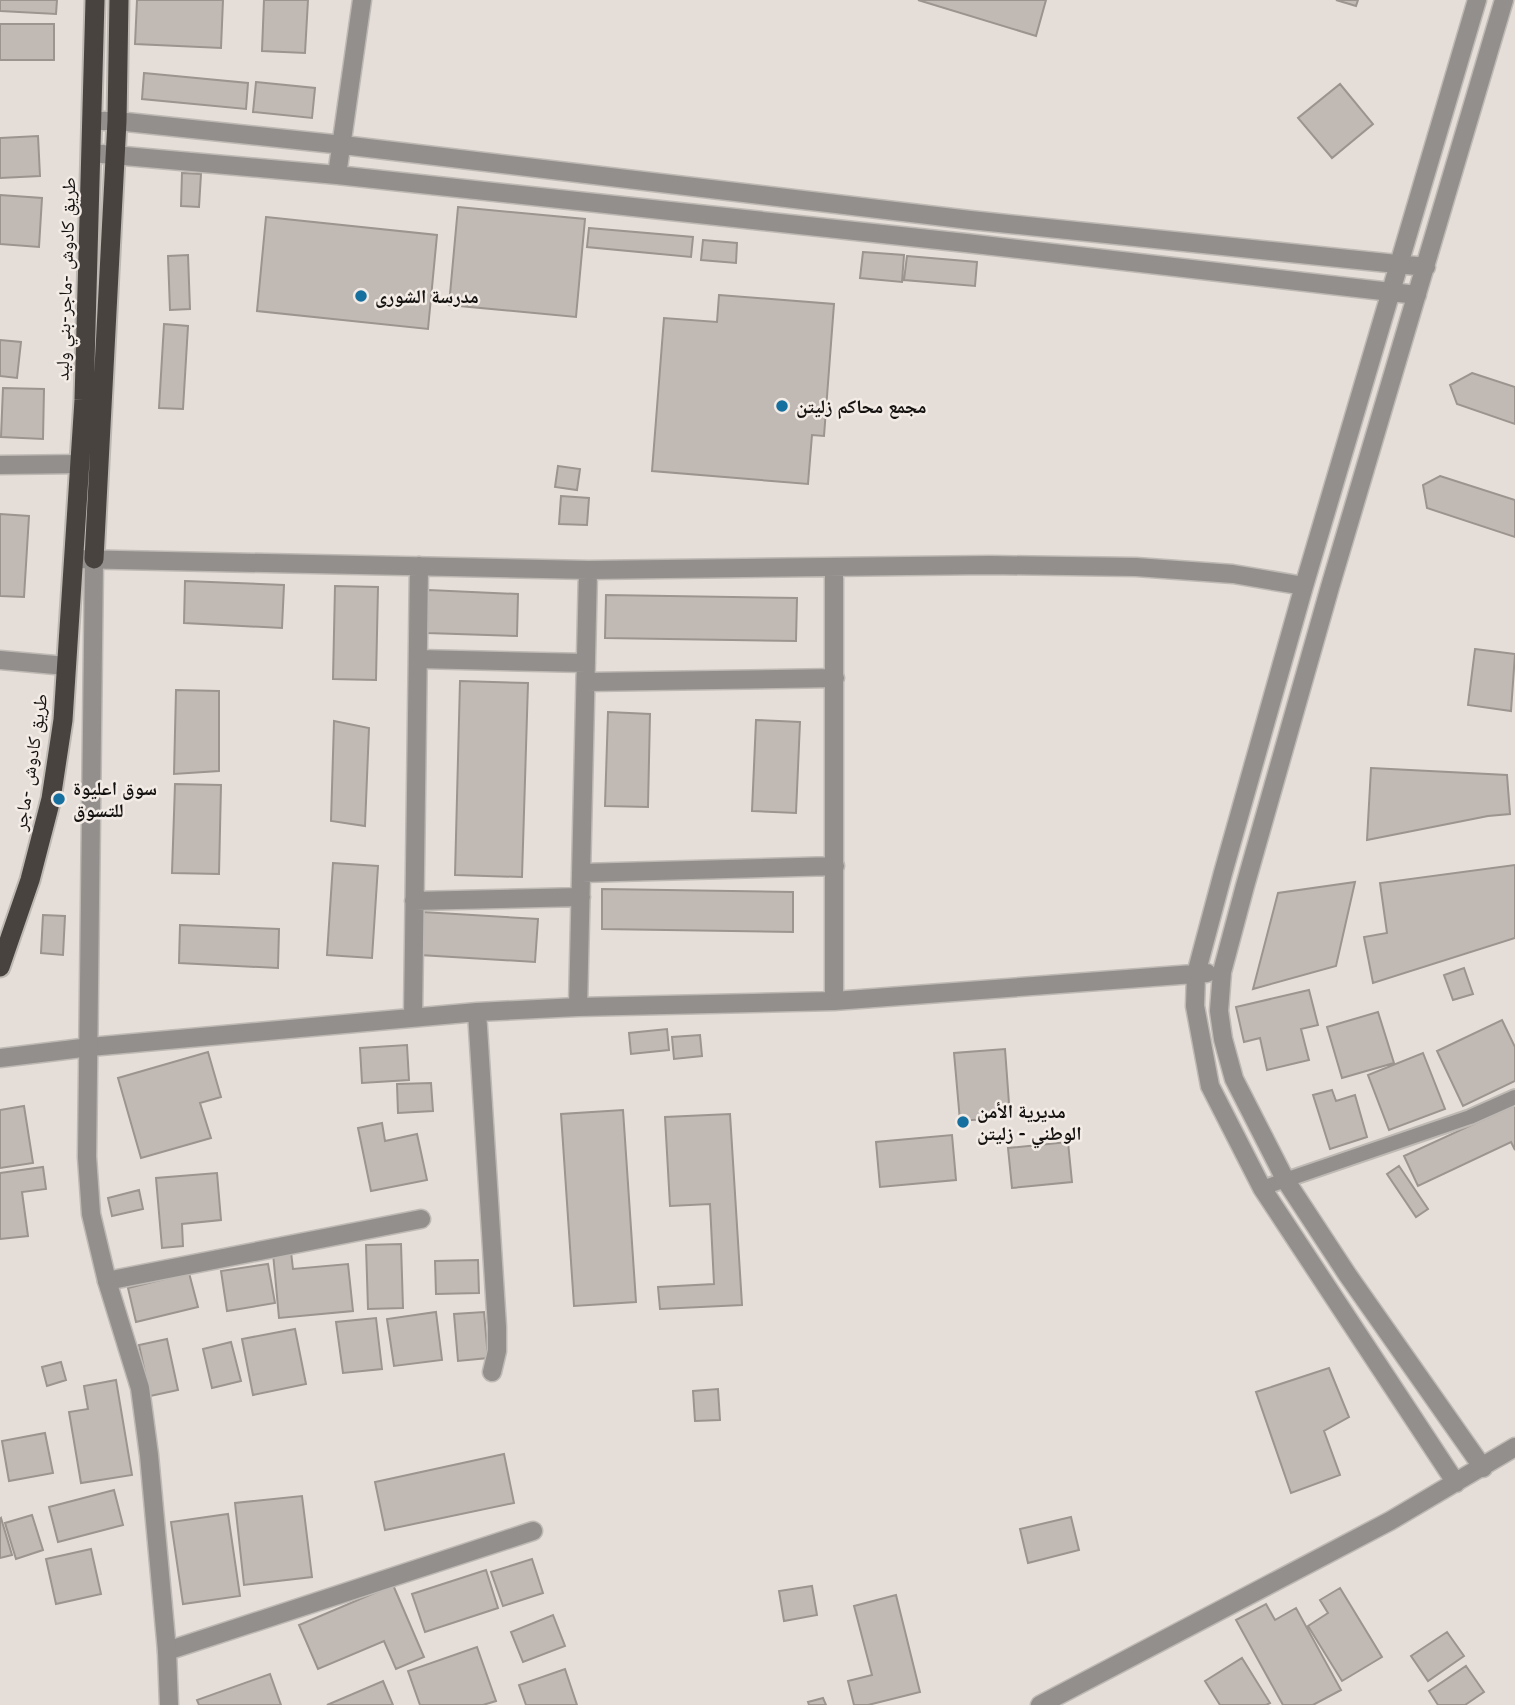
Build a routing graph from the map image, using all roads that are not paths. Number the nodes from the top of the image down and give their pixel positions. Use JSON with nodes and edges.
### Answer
{"nodes":[{"id":1,"x":95,"y":0,"type":"edge"},
{"id":2,"x":119,"y":0,"type":"edge"},
{"id":3,"x":362,"y":0,"type":"edge"},
{"id":4,"x":1477,"y":0,"type":"edge"},
{"id":5,"x":1504,"y":0,"type":"edge"},
{"id":6,"x":92,"y":121,"type":"junction"},
{"id":7,"x":117,"y":121,"type":"junction"},
{"id":8,"x":343,"y":145,"type":"junction"},
{"id":9,"x":92,"y":153,"type":"junction"},
{"id":10,"x":115,"y":156,"type":"junction"},
{"id":11,"x":337,"y":174,"type":"junction"},
{"id":12,"x":970,"y":220,"type":"junction"},
{"id":13,"x":966,"y":243,"type":"junction"},
{"id":14,"x":1399,"y":264,"type":"junction"},
{"id":15,"x":1426,"y":267,"type":"junction"},
{"id":16,"x":1390,"y":292,"type":"junction"},
{"id":17,"x":1417,"y":295,"type":"junction"},
{"id":18,"x":80,"y":464,"type":"junction"},
{"id":19,"x":0,"y":465,"type":"edge"},
{"id":20,"x":84,"y":559,"type":"junction"},
{"id":21,"x":419,"y":566,"type":"junction"},
{"id":22,"x":834,"y":568,"type":"junction"},
{"id":23,"x":588,"y":570,"type":"junction"},
{"id":24,"x":1304,"y":586,"type":"junction"},
{"id":25,"x":419,"y":659,"type":"junction"},
{"id":26,"x":0,"y":660,"type":"edge"},
{"id":27,"x":586,"y":663,"type":"junction"},
{"id":28,"x":66,"y":666,"type":"junction"},
{"id":29,"x":835,"y":678,"type":"junction"},
{"id":30,"x":586,"y":682,"type":"junction"},
{"id":31,"x":835,"y":866,"type":"junction"},
{"id":32,"x":581,"y":873,"type":"junction"},
{"id":33,"x":580,"y":897,"type":"junction"},
{"id":34,"x":414,"y":901,"type":"junction"},
{"id":35,"x":0,"y":967,"type":"edge"},
{"id":36,"x":1222,"y":972,"type":"junction"},
{"id":37,"x":1196,"y":974,"type":"junction"},
{"id":38,"x":834,"y":1001,"type":"junction"},
{"id":39,"x":578,"y":1007,"type":"junction"},
{"id":40,"x":477,"y":1012,"type":"junction"},
{"id":41,"x":413,"y":1017,"type":"junction"},
{"id":42,"x":89,"y":1047,"type":"junction"},
{"id":43,"x":0,"y":1058,"type":"edge"},
{"id":44,"x":1515,"y":1097,"type":"edge"},
{"id":45,"x":1286,"y":1181,"type":"junction"},
{"id":46,"x":1262,"y":1188,"type":"junction"},
{"id":47,"x":421,"y":1219,"type":"dead end"},
{"id":48,"x":107,"y":1281,"type":"junction"},
{"id":49,"x":492,"y":1372,"type":"dead end"},
{"id":50,"x":1515,"y":1447,"type":"edge"},
{"id":51,"x":1483,"y":1468,"type":"junction"},
{"id":52,"x":1456,"y":1483,"type":"junction"},
{"id":53,"x":533,"y":1531,"type":"dead end"},
{"id":54,"x":167,"y":1651,"type":"junction"},
{"id":55,"x":169,"y":1705,"type":"edge"},
{"id":56,"x":1040,"y":1705,"type":"edge"}],
"edges":[{"from":1,"to":6,"type":"highway","name":"طريق كادوش -ماجر-بني وليد"},
{"from":2,"to":7,"type":"highway"},
{"from":3,"to":8,"type":"street"},
{"from":4,"to":14,"type":"street"},
{"from":5,"to":15,"type":"street"},
{"from":6,"to":7,"type":"street"},
{"from":6,"to":9,"type":"highway","name":"طريق كادوش -ماجر-بني وليد"},
{"from":7,"to":8,"type":"street"},
{"from":7,"to":10,"type":"highway"},
{"from":8,"to":11,"type":"street"},
{"from":8,"to":12,"type":"street"},
{"from":9,"to":10,"type":"street"},
{"from":9,"to":18,"type":"highway","name":"طريق كادوش -ماجر-بني وليد"},
{"from":10,"to":11,"type":"street"},
{"from":10,"to":20,"type":"highway"},
{"from":11,"to":13,"type":"street"},
{"from":12,"to":13,"type":"street"},
{"from":12,"to":14,"type":"street"},
{"from":13,"to":16,"type":"street"},
{"from":14,"to":15,"type":"street"},
{"from":14,"to":16,"type":"street"},
{"from":15,"to":17,"type":"street"},
{"from":16,"to":17,"type":"street"},
{"from":16,"to":24,"type":"street"},
{"from":17,"to":36,"type":"street"},
{"from":18,"to":19,"type":"street"},
{"from":18,"to":20,"type":"highway","name":"طريق كادوش -ماجر-بني وليد"},
{"from":20,"to":21,"type":"street"},
{"from":20,"to":28,"type":"highway","name":"طريق كادوش -ماجر"},
{"from":20,"to":42,"type":"street"},
{"from":21,"to":23,"type":"street"},
{"from":21,"to":25,"type":"street"},
{"from":22,"to":23,"type":"street"},
{"from":22,"to":24,"type":"street"},
{"from":22,"to":29,"type":"street"},
{"from":23,"to":27,"type":"street"},
{"from":24,"to":37,"type":"street"},
{"from":25,"to":27,"type":"street"},
{"from":25,"to":34,"type":"street"},
{"from":26,"to":28,"type":"street"},
{"from":27,"to":30,"type":"street"},
{"from":28,"to":35,"type":"highway","name":"طريق كادوش -ماجر"},
{"from":29,"to":30,"type":"street"},
{"from":29,"to":31,"type":"street"},
{"from":30,"to":32,"type":"street"},
{"from":31,"to":32,"type":"street"},
{"from":31,"to":38,"type":"street"},
{"from":32,"to":33,"type":"street"},
{"from":33,"to":34,"type":"street"},
{"from":33,"to":39,"type":"street"},
{"from":34,"to":41,"type":"street"},
{"from":36,"to":37,"type":"street"},
{"from":36,"to":45,"type":"street"},
{"from":37,"to":38,"type":"street"},
{"from":37,"to":46,"type":"street"},
{"from":38,"to":39,"type":"street"},
{"from":39,"to":40,"type":"street"},
{"from":40,"to":41,"type":"street"},
{"from":40,"to":49,"type":"street"},
{"from":41,"to":42,"type":"street"},
{"from":42,"to":43,"type":"street"},
{"from":42,"to":48,"type":"street"},
{"from":44,"to":45,"type":"lane"},
{"from":45,"to":46,"type":"lane"},
{"from":45,"to":51,"type":"street"},
{"from":46,"to":52,"type":"street"},
{"from":47,"to":48,"type":"street"},
{"from":48,"to":54,"type":"street"},
{"from":50,"to":51,"type":"street"},
{"from":51,"to":52,"type":"street"},
{"from":52,"to":56,"type":"street"},
{"from":53,"to":54,"type":"street"},
{"from":54,"to":55,"type":"street"}]}
